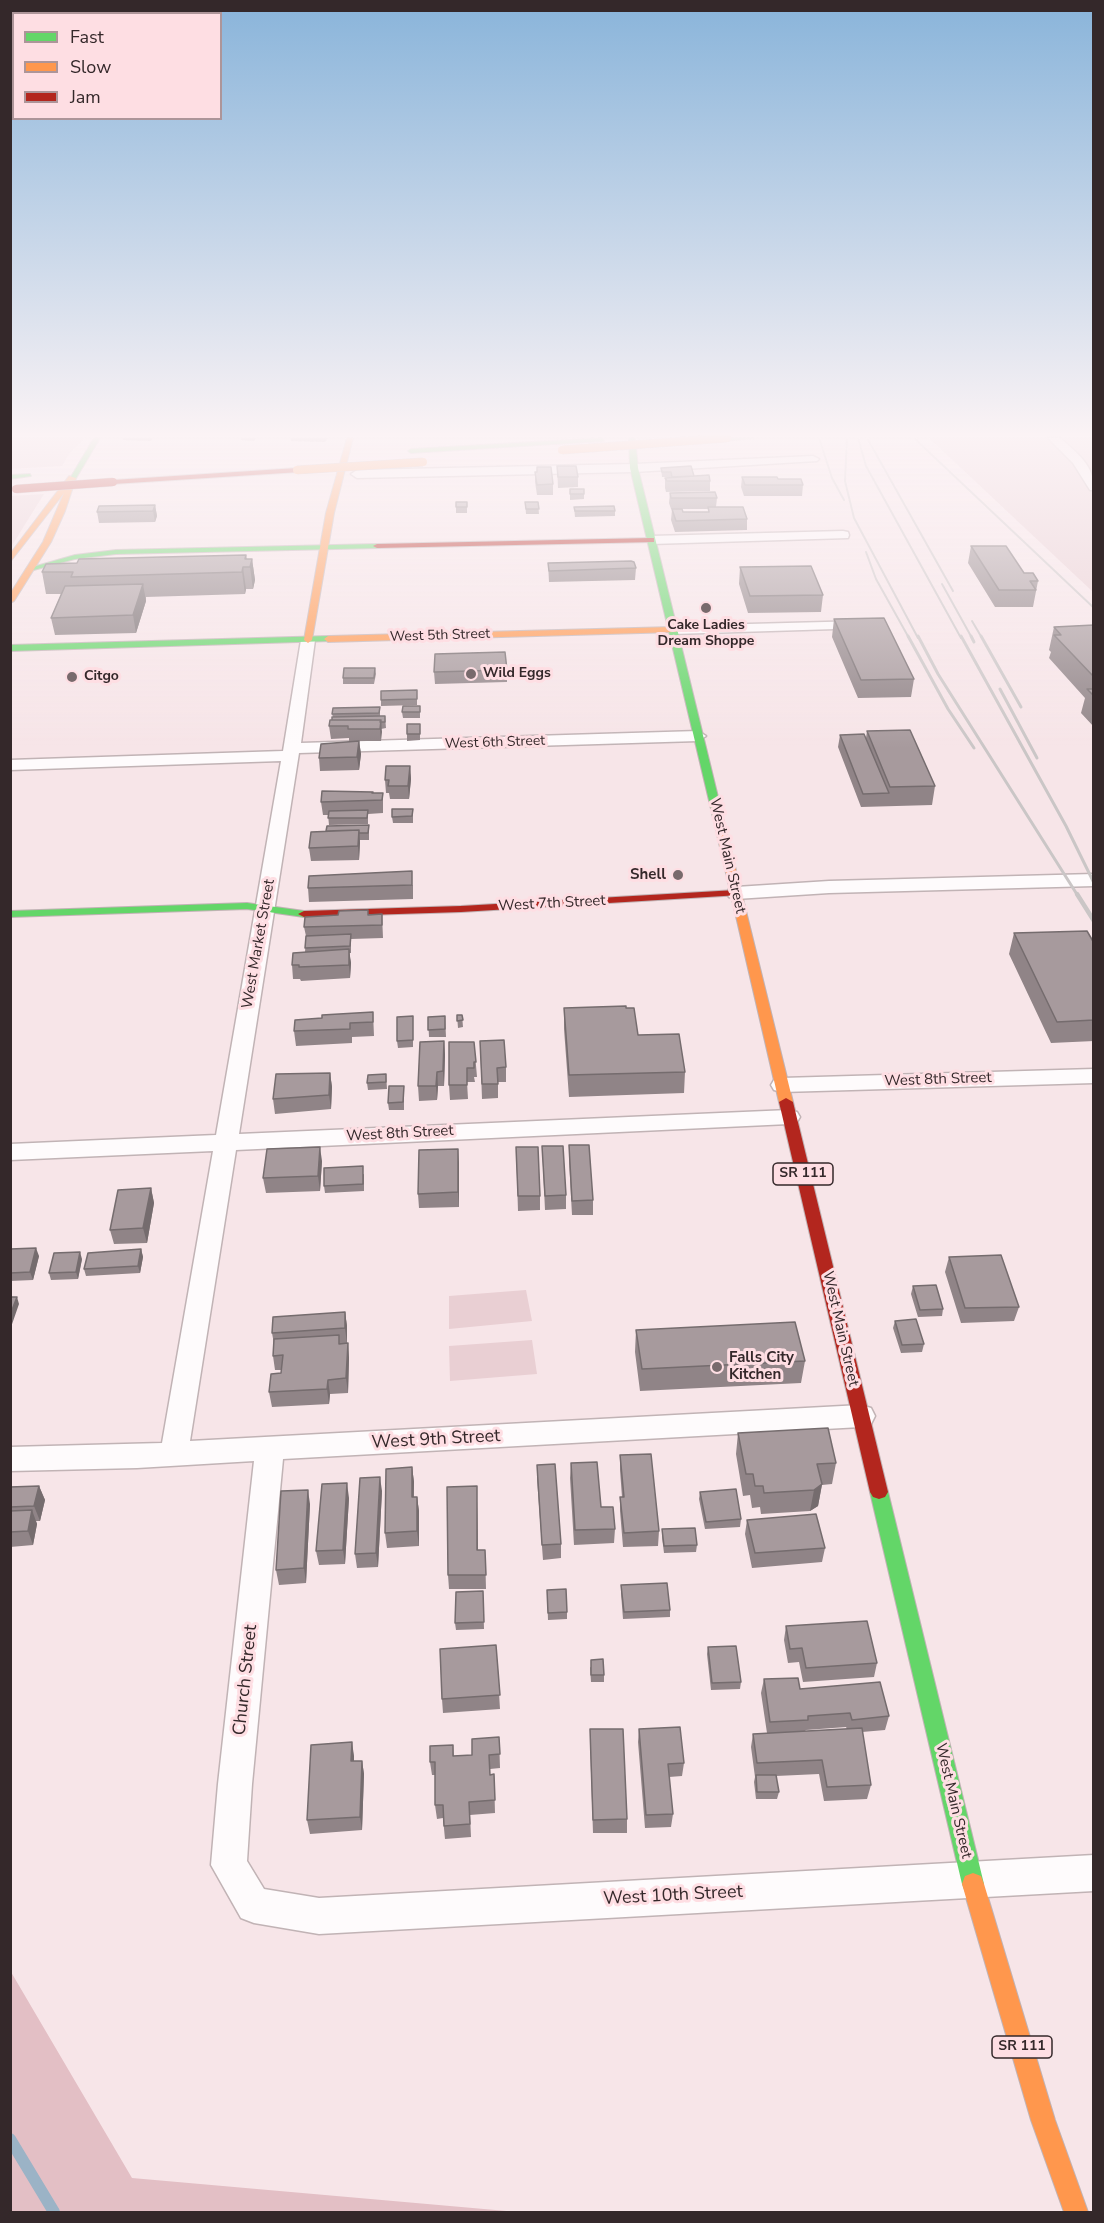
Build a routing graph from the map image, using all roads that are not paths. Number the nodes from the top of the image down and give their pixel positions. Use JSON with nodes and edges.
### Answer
{"nodes":[{"id":1,"x":23,"y":542,"type":"edge"},
{"id":2,"x":45,"y":542,"type":"edge"},
{"id":3,"x":324,"y":542,"type":"edge"},
{"id":4,"x":570,"y":542,"type":"edge"},
{"id":5,"x":651,"y":542,"type":"edge"},
{"id":6,"x":325,"y":547,"type":"junction"},
{"id":7,"x":10,"y":560,"type":"edge"},
{"id":8,"x":30,"y":569,"type":"junction"},
{"id":9,"x":10,"y":577,"type":"edge"},
{"id":10,"x":10,"y":601,"type":"edge"},
{"id":11,"x":869,"y":625,"type":"edge"},
{"id":12,"x":673,"y":630,"type":"junction"},
{"id":13,"x":308,"y":640,"type":"junction"},
{"id":14,"x":10,"y":648,"type":"edge"},
{"id":15,"x":698,"y":736,"type":"junction"},
{"id":16,"x":291,"y":752,"type":"junction"},
{"id":17,"x":10,"y":765,"type":"edge"},
{"id":18,"x":1094,"y":880,"type":"edge"},
{"id":19,"x":736,"y":893,"type":"junction"},
{"id":20,"x":265,"y":910,"type":"junction"},
{"id":21,"x":10,"y":914,"type":"edge"},
{"id":22,"x":1094,"y":1076,"type":"edge"},
{"id":23,"x":782,"y":1085,"type":"junction"},
{"id":24,"x":789,"y":1117,"type":"junction"},
{"id":25,"x":226,"y":1142,"type":"junction"},
{"id":26,"x":10,"y":1152,"type":"edge"},
{"id":27,"x":861,"y":1416,"type":"junction"},
{"id":28,"x":270,"y":1448,"type":"junction"},
{"id":29,"x":174,"y":1453,"type":"junction"},
{"id":30,"x":10,"y":1460,"type":"edge"},
{"id":31,"x":1094,"y":1873,"type":"edge"},
{"id":32,"x":972,"y":1880,"type":"junction"},
{"id":33,"x":254,"y":1905,"type":"joint"},
{"id":34,"x":1076,"y":2212,"type":"edge"}],
"edges":[{"from":1,"to":7,"type":"main road"},
{"from":2,"to":8,"type":"main road"},
{"from":3,"to":6,"type":"main road","name":"West Market Street"},
{"from":4,"to":6,"type":"main road"},
{"from":5,"to":12,"type":"main road","name":"West Main Street","number":"SR 111"},
{"from":6,"to":8,"type":"main road"},
{"from":6,"to":13,"type":"main road","name":"West Market Street"},
{"from":8,"to":9,"type":"main road"},
{"from":8,"to":10,"type":"main road"},
{"from":11,"to":12,"type":"street","name":"West 5th Street"},
{"from":12,"to":13,"type":"main road","name":"West 5th Street"},
{"from":12,"to":15,"type":"main road","name":"West Main Street","number":"SR 111"},
{"from":13,"to":14,"type":"main road","name":"West 5th Street"},
{"from":13,"to":16,"type":"street","name":"West Market Street"},
{"from":15,"to":16,"type":"street","name":"West 6th Street"},
{"from":15,"to":19,"type":"main road","name":"West Main Street","number":"SR 111"},
{"from":16,"to":17,"type":"street","name":"West 6th Street"},
{"from":16,"to":20,"type":"street","name":"West Market Street"},
{"from":18,"to":19,"type":"street","name":"West 7th Street"},
{"from":19,"to":20,"type":"main road","name":"West 7th Street"},
{"from":19,"to":23,"type":"main road","name":"West Main Street","number":"SR 111"},
{"from":20,"to":21,"type":"main road","name":"West 7th Street"},
{"from":20,"to":25,"type":"street","name":"West Market Street"},
{"from":22,"to":23,"type":"street","name":"West 8th Street"},
{"from":23,"to":24,"type":"main road","name":"West Main Street","number":"SR 111"},
{"from":24,"to":25,"type":"street","name":"West 8th Street"},
{"from":24,"to":27,"type":"main road","name":"West Main Street","number":"SR 111"},
{"from":25,"to":26,"type":"street","name":"West 8th Street"},
{"from":25,"to":29,"type":"street","name":"West Market Street"},
{"from":27,"to":28,"type":"street","name":"West 9th Street"},
{"from":27,"to":32,"type":"main road","name":"West Main Street","number":"SR 111"},
{"from":28,"to":29,"type":"street","name":"West 9th Street"},
{"from":28,"to":33,"type":"street","name":"Church Street"},
{"from":29,"to":30,"type":"street","name":"West 9th Street"},
{"from":31,"to":32,"type":"street","name":"West 10th Street"},
{"from":32,"to":33,"type":"street","name":"West 10th Street"},
{"from":32,"to":34,"type":"main road","name":"West Main Street","number":"SR 111"}]}
